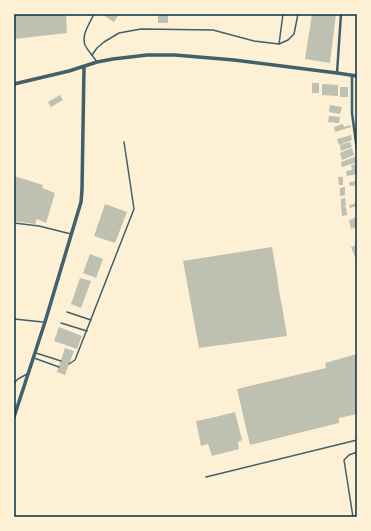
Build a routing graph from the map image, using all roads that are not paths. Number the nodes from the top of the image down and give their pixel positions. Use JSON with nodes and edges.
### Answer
{"nodes":[{"id":1,"x":94,"y":14,"type":"edge"},
{"id":2,"x":283,"y":14,"type":"edge"},
{"id":3,"x":298,"y":14,"type":"edge"},
{"id":4,"x":341,"y":14,"type":"edge"},
{"id":5,"x":279,"y":44,"type":"junction"},
{"id":6,"x":92,"y":55,"type":"junction"},
{"id":7,"x":97,"y":62,"type":"junction"},
{"id":8,"x":84,"y":66,"type":"junction"},
{"id":9,"x":337,"y":73,"type":"junction"},
{"id":10,"x":352,"y":76,"type":"junction"},
{"id":11,"x":357,"y":76,"type":"edge"},
{"id":12,"x":14,"y":84,"type":"edge"},
{"id":13,"x":124,"y":142,"type":"dead end"},
{"id":14,"x":357,"y":150,"type":"edge"},
{"id":15,"x":14,"y":223,"type":"edge"},
{"id":16,"x":71,"y":234,"type":"junction"},
{"id":17,"x":67,"y":312,"type":"dead end"},
{"id":18,"x":14,"y":319,"type":"edge"},
{"id":19,"x":91,"y":320,"type":"junction"},
{"id":20,"x":45,"y":322,"type":"junction"},
{"id":21,"x":61,"y":322,"type":"dead end"},
{"id":22,"x":87,"y":331,"type":"junction"},
{"id":23,"x":36,"y":353,"type":"junction"},
{"id":24,"x":34,"y":358,"type":"junction"},
{"id":25,"x":61,"y":361,"type":"dead end"},
{"id":26,"x":69,"y":364,"type":"dead end"},
{"id":27,"x":59,"y":366,"type":"dead end"},
{"id":28,"x":29,"y":373,"type":"junction"},
{"id":29,"x":14,"y":383,"type":"edge"},
{"id":30,"x":14,"y":417,"type":"edge"},
{"id":31,"x":357,"y":440,"type":"edge"},
{"id":32,"x":357,"y":452,"type":"edge"},
{"id":33,"x":206,"y":477,"type":"dead end"},
{"id":34,"x":353,"y":517,"type":"edge"}],
"edges":[{"from":1,"to":6,"type":"lane"},
{"from":2,"to":5,"type":"lane"},
{"from":3,"to":5,"type":"lane"},
{"from":4,"to":9,"type":"street"},
{"from":5,"to":6,"type":"lane"},
{"from":6,"to":7,"type":"lane"},
{"from":7,"to":8,"type":"street"},
{"from":7,"to":9,"type":"street"},
{"from":8,"to":12,"type":"street"},
{"from":8,"to":16,"type":"street"},
{"from":9,"to":10,"type":"street"},
{"from":10,"to":11,"type":"street"},
{"from":10,"to":14,"type":"street"},
{"from":13,"to":19,"type":"lane"},
{"from":15,"to":16,"type":"lane"},
{"from":16,"to":20,"type":"street"},
{"from":17,"to":19,"type":"lane"},
{"from":18,"to":20,"type":"lane"},
{"from":19,"to":22,"type":"lane"},
{"from":20,"to":23,"type":"street"},
{"from":21,"to":22,"type":"lane"},
{"from":22,"to":26,"type":"lane"},
{"from":23,"to":24,"type":"street"},
{"from":23,"to":25,"type":"lane"},
{"from":24,"to":27,"type":"lane"},
{"from":24,"to":28,"type":"street"},
{"from":28,"to":29,"type":"lane"},
{"from":28,"to":30,"type":"street"},
{"from":31,"to":33,"type":"lane"},
{"from":32,"to":34,"type":"lane"}]}
